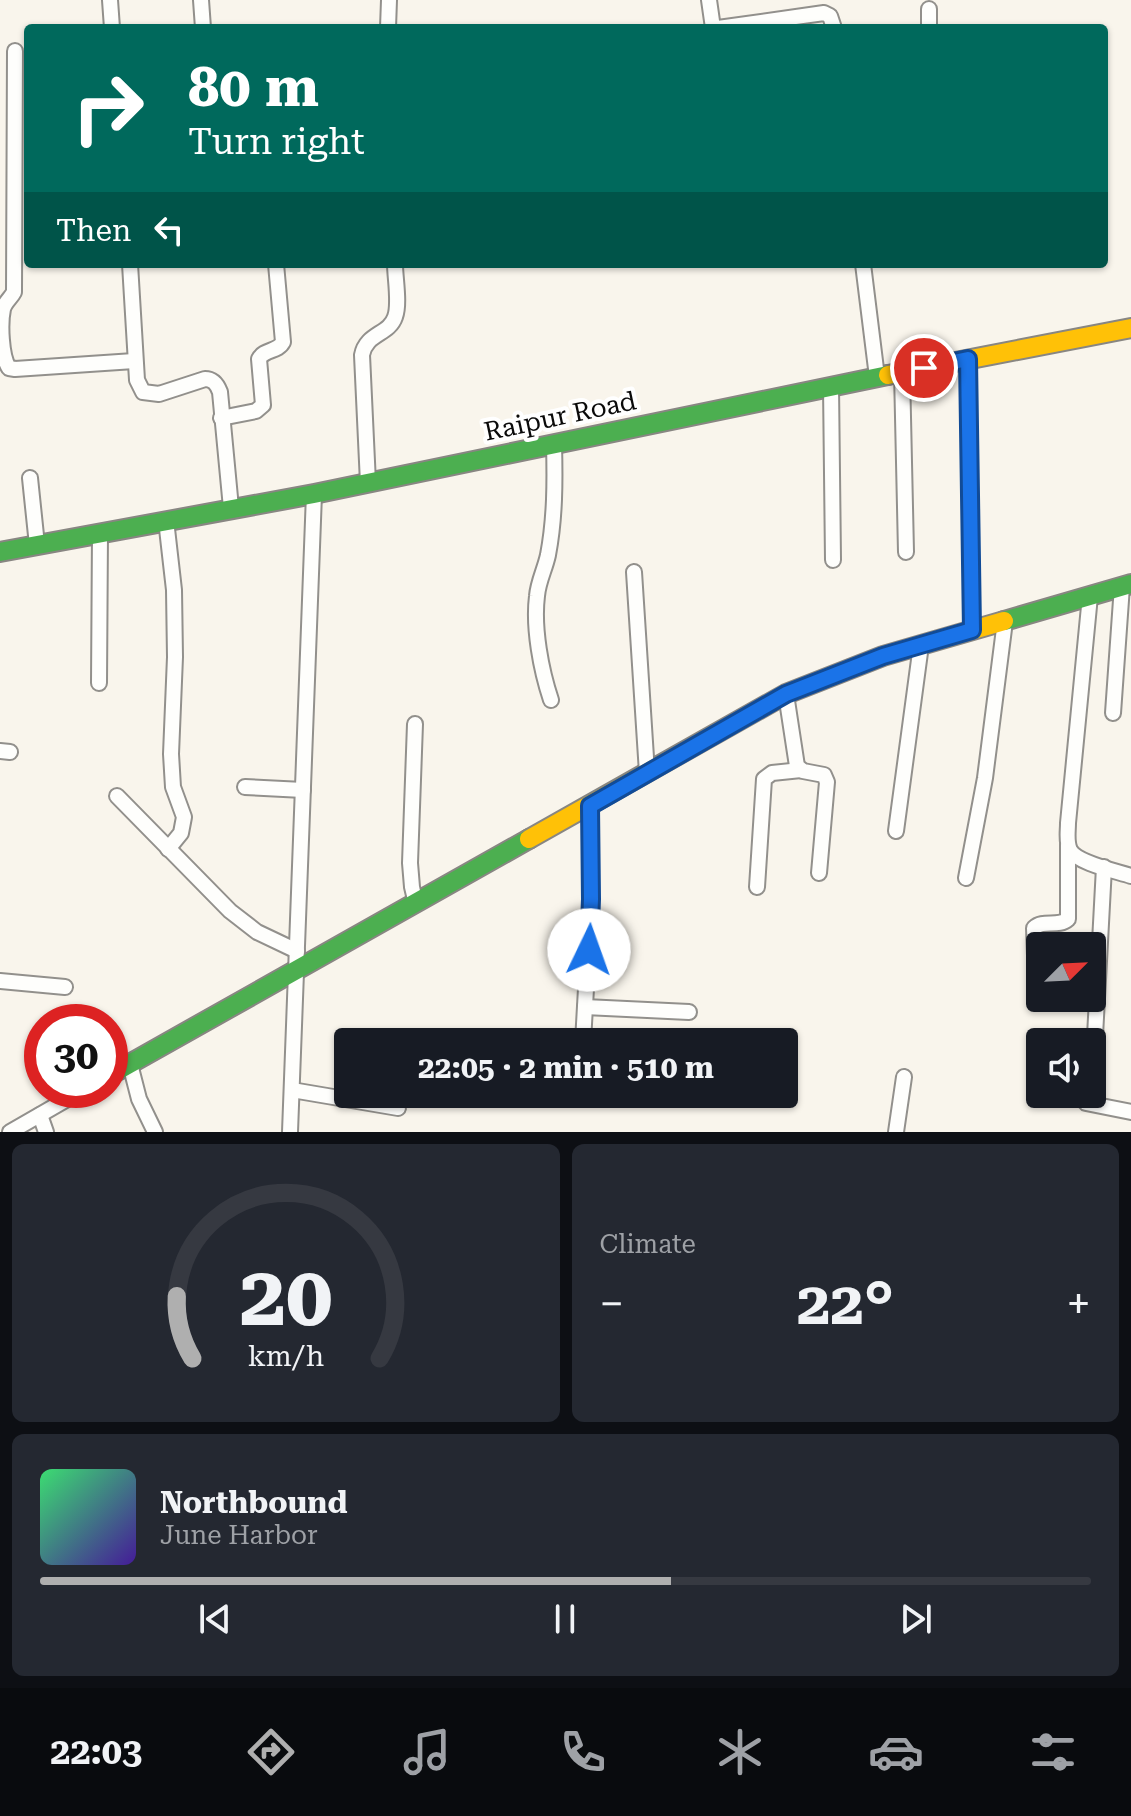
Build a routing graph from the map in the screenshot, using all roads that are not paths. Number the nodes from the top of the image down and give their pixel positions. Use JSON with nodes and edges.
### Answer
{"nodes":[{"id":1,"x":126,"y":0,"type":"edge"},
{"id":2,"x":201,"y":0,"type":"edge"},
{"id":3,"x":389,"y":0,"type":"edge"},
{"id":4,"x":709,"y":0,"type":"edge"},
{"id":5,"x":110,"y":1,"type":"edge"},
{"id":6,"x":929,"y":9,"type":"dead end"},
{"id":7,"x":112,"y":24,"type":"edge"},
{"id":8,"x":203,"y":24,"type":"edge"},
{"id":9,"x":388,"y":24,"type":"edge"},
{"id":10,"x":715,"y":24,"type":"edge"},
{"id":11,"x":745,"y":24,"type":"edge"},
{"id":12,"x":833,"y":24,"type":"edge"},
{"id":13,"x":929,"y":24,"type":"edge"},
{"id":14,"x":15,"y":51,"type":"dead end"},
{"id":15,"x":130,"y":268,"type":"edge"},
{"id":16,"x":276,"y":268,"type":"edge"},
{"id":17,"x":395,"y":268,"type":"edge"},
{"id":18,"x":863,"y":268,"type":"edge"},
{"id":19,"x":3,"y":302,"type":"edge"},
{"id":20,"x":1131,"y":328,"type":"edge"},
{"id":21,"x":968,"y":359,"type":"junction"},
{"id":22,"x":134,"y":361,"type":"junction"},
{"id":23,"x":902,"y":372,"type":"junction"},
{"id":24,"x":877,"y":377,"type":"junction"},
{"id":25,"x":831,"y":386,"type":"junction"},
{"id":26,"x":221,"y":418,"type":"junction"},
{"id":27,"x":554,"y":444,"type":"junction"},
{"id":28,"x":30,"y":478,"type":"dead end"},
{"id":29,"x":368,"y":483,"type":"junction"},
{"id":30,"x":314,"y":494,"type":"junction"},
{"id":31,"x":231,"y":508,"type":"junction"},
{"id":32,"x":166,"y":520,"type":"junction"},
{"id":33,"x":100,"y":533,"type":"junction"},
{"id":34,"x":37,"y":545,"type":"junction"},
{"id":35,"x":0,"y":552,"type":"edge"},
{"id":36,"x":906,"y":552,"type":"dead end"},
{"id":37,"x":833,"y":560,"type":"dead end"},
{"id":38,"x":634,"y":572,"type":"dead end"},
{"id":39,"x":1126,"y":585,"type":"edge"},
{"id":40,"x":1090,"y":596,"type":"junction"},
{"id":41,"x":1005,"y":621,"type":"junction"},
{"id":42,"x":972,"y":630,"type":"junction"},
{"id":43,"x":1124,"y":642,"type":"edge"},
{"id":44,"x":921,"y":645,"type":"junction"},
{"id":45,"x":99,"y":683,"type":"dead end"},
{"id":46,"x":786,"y":694,"type":"junction"},
{"id":47,"x":551,"y":700,"type":"dead end"},
{"id":48,"x":1113,"y":713,"type":"dead end"},
{"id":49,"x":415,"y":724,"type":"dead end"},
{"id":50,"x":801,"y":770,"type":"junction"},
{"id":51,"x":647,"y":773,"type":"junction"},
{"id":52,"x":245,"y":787,"type":"dead end"},
{"id":53,"x":303,"y":790,"type":"junction"},
{"id":54,"x":117,"y":796,"type":"dead end"},
{"id":55,"x":590,"y":806,"type":"junction"},
{"id":56,"x":896,"y":831,"type":"dead end"},
{"id":57,"x":1068,"y":845,"type":"junction"},
{"id":58,"x":168,"y":849,"type":"junction"},
{"id":59,"x":1104,"y":867,"type":"junction"},
{"id":60,"x":819,"y":873,"type":"dead end"},
{"id":61,"x":1131,"y":876,"type":"edge"},
{"id":62,"x":966,"y":878,"type":"dead end"},
{"id":63,"x":757,"y":887,"type":"dead end"},
{"id":64,"x":416,"y":904,"type":"junction"},
{"id":65,"x":1034,"y":932,"type":"edge"},
{"id":66,"x":297,"y":951,"type":"junction"},
{"id":67,"x":296,"y":971,"type":"junction"},
{"id":68,"x":0,"y":981,"type":"edge"},
{"id":69,"x":65,"y":987,"type":"dead end"},
{"id":70,"x":585,"y":1007,"type":"junction"},
{"id":71,"x":689,"y":1012,"type":"dead end"},
{"id":72,"x":584,"y":1028,"type":"edge"},
{"id":73,"x":1095,"y":1028,"type":"edge"},
{"id":74,"x":130,"y":1064,"type":"joint"},
{"id":75,"x":904,"y":1077,"type":"dead end"},
{"id":76,"x":292,"y":1090,"type":"junction"},
{"id":77,"x":334,"y":1097,"type":"edge"},
{"id":78,"x":1106,"y":1107,"type":"edge"},
{"id":79,"x":52,"y":1108,"type":"edge"},
{"id":80,"x":1131,"y":1112,"type":"edge"},
{"id":81,"x":40,"y":1115,"type":"junction"},
{"id":82,"x":10,"y":1132,"type":"edge"},
{"id":83,"x":46,"y":1132,"type":"edge"},
{"id":84,"x":155,"y":1132,"type":"edge"},
{"id":85,"x":290,"y":1132,"type":"edge"},
{"id":86,"x":896,"y":1132,"type":"edge"}],
"edges":[{"from":1,"to":5,"type":"street"},
{"from":2,"to":8,"type":"street"},
{"from":3,"to":9,"type":"street"},
{"from":4,"to":10,"type":"street"},
{"from":5,"to":7,"type":"street"},
{"from":6,"to":13,"type":"street"},
{"from":11,"to":12,"type":"street"},
{"from":14,"to":19,"type":"street"},
{"from":15,"to":22,"type":"street"},
{"from":16,"to":26,"type":"street"},
{"from":17,"to":29,"type":"street"},
{"from":18,"to":24,"type":"street"},
{"from":19,"to":22,"type":"street"},
{"from":20,"to":21,"type":"main road","name":"Raipur Road"},
{"from":21,"to":23,"type":"main road","name":"Raipur Road"},
{"from":21,"to":42,"type":"street"},
{"from":22,"to":26,"type":"street"},
{"from":23,"to":24,"type":"main road","name":"Raipur Road"},
{"from":23,"to":36,"type":"street"},
{"from":24,"to":25,"type":"main road","name":"Raipur Road"},
{"from":25,"to":27,"type":"main road","name":"Raipur Road"},
{"from":25,"to":37,"type":"street"},
{"from":26,"to":31,"type":"street"},
{"from":27,"to":29,"type":"main road","name":"Raipur Road"},
{"from":27,"to":47,"type":"street"},
{"from":28,"to":34,"type":"street"},
{"from":29,"to":30,"type":"main road","name":"Raipur Road"},
{"from":30,"to":31,"type":"main road","name":"Raipur Road"},
{"from":30,"to":53,"type":"street"},
{"from":31,"to":32,"type":"main road","name":"Raipur Road"},
{"from":32,"to":33,"type":"main road","name":"Raipur Road"},
{"from":32,"to":58,"type":"street"},
{"from":33,"to":34,"type":"main road","name":"Raipur Road"},
{"from":33,"to":45,"type":"street"},
{"from":34,"to":35,"type":"main road","name":"Raipur Road"},
{"from":38,"to":51,"type":"street"},
{"from":39,"to":40,"type":"main road"},
{"from":39,"to":43,"type":"street"},
{"from":40,"to":41,"type":"main road"},
{"from":40,"to":57,"type":"street"},
{"from":41,"to":42,"type":"main road"},
{"from":41,"to":62,"type":"street"},
{"from":42,"to":44,"type":"main road"},
{"from":43,"to":48,"type":"street"},
{"from":44,"to":46,"type":"main road"},
{"from":44,"to":56,"type":"street"},
{"from":46,"to":50,"type":"street"},
{"from":46,"to":51,"type":"main road"},
{"from":49,"to":64,"type":"street"},
{"from":50,"to":60,"type":"street"},
{"from":50,"to":63,"type":"street"},
{"from":51,"to":55,"type":"main road"},
{"from":52,"to":53,"type":"street"},
{"from":53,"to":66,"type":"street"},
{"from":54,"to":58,"type":"street"},
{"from":55,"to":64,"type":"main road"},
{"from":55,"to":70,"type":"street"},
{"from":57,"to":59,"type":"street"},
{"from":57,"to":65,"type":"street"},
{"from":58,"to":66,"type":"street"},
{"from":59,"to":61,"type":"street"},
{"from":59,"to":73,"type":"street"},
{"from":64,"to":67,"type":"main road"},
{"from":66,"to":67,"type":"street"},
{"from":67,"to":74,"type":"main road"},
{"from":67,"to":76,"type":"street"},
{"from":68,"to":69,"type":"street"},
{"from":70,"to":71,"type":"street"},
{"from":70,"to":72,"type":"street"},
{"from":74,"to":84,"type":"street"},
{"from":75,"to":86,"type":"street"},
{"from":76,"to":77,"type":"street"},
{"from":76,"to":85,"type":"street"},
{"from":78,"to":80,"type":"street"},
{"from":79,"to":81,"type":"street"},
{"from":81,"to":82,"type":"street"},
{"from":81,"to":83,"type":"street"}]}
